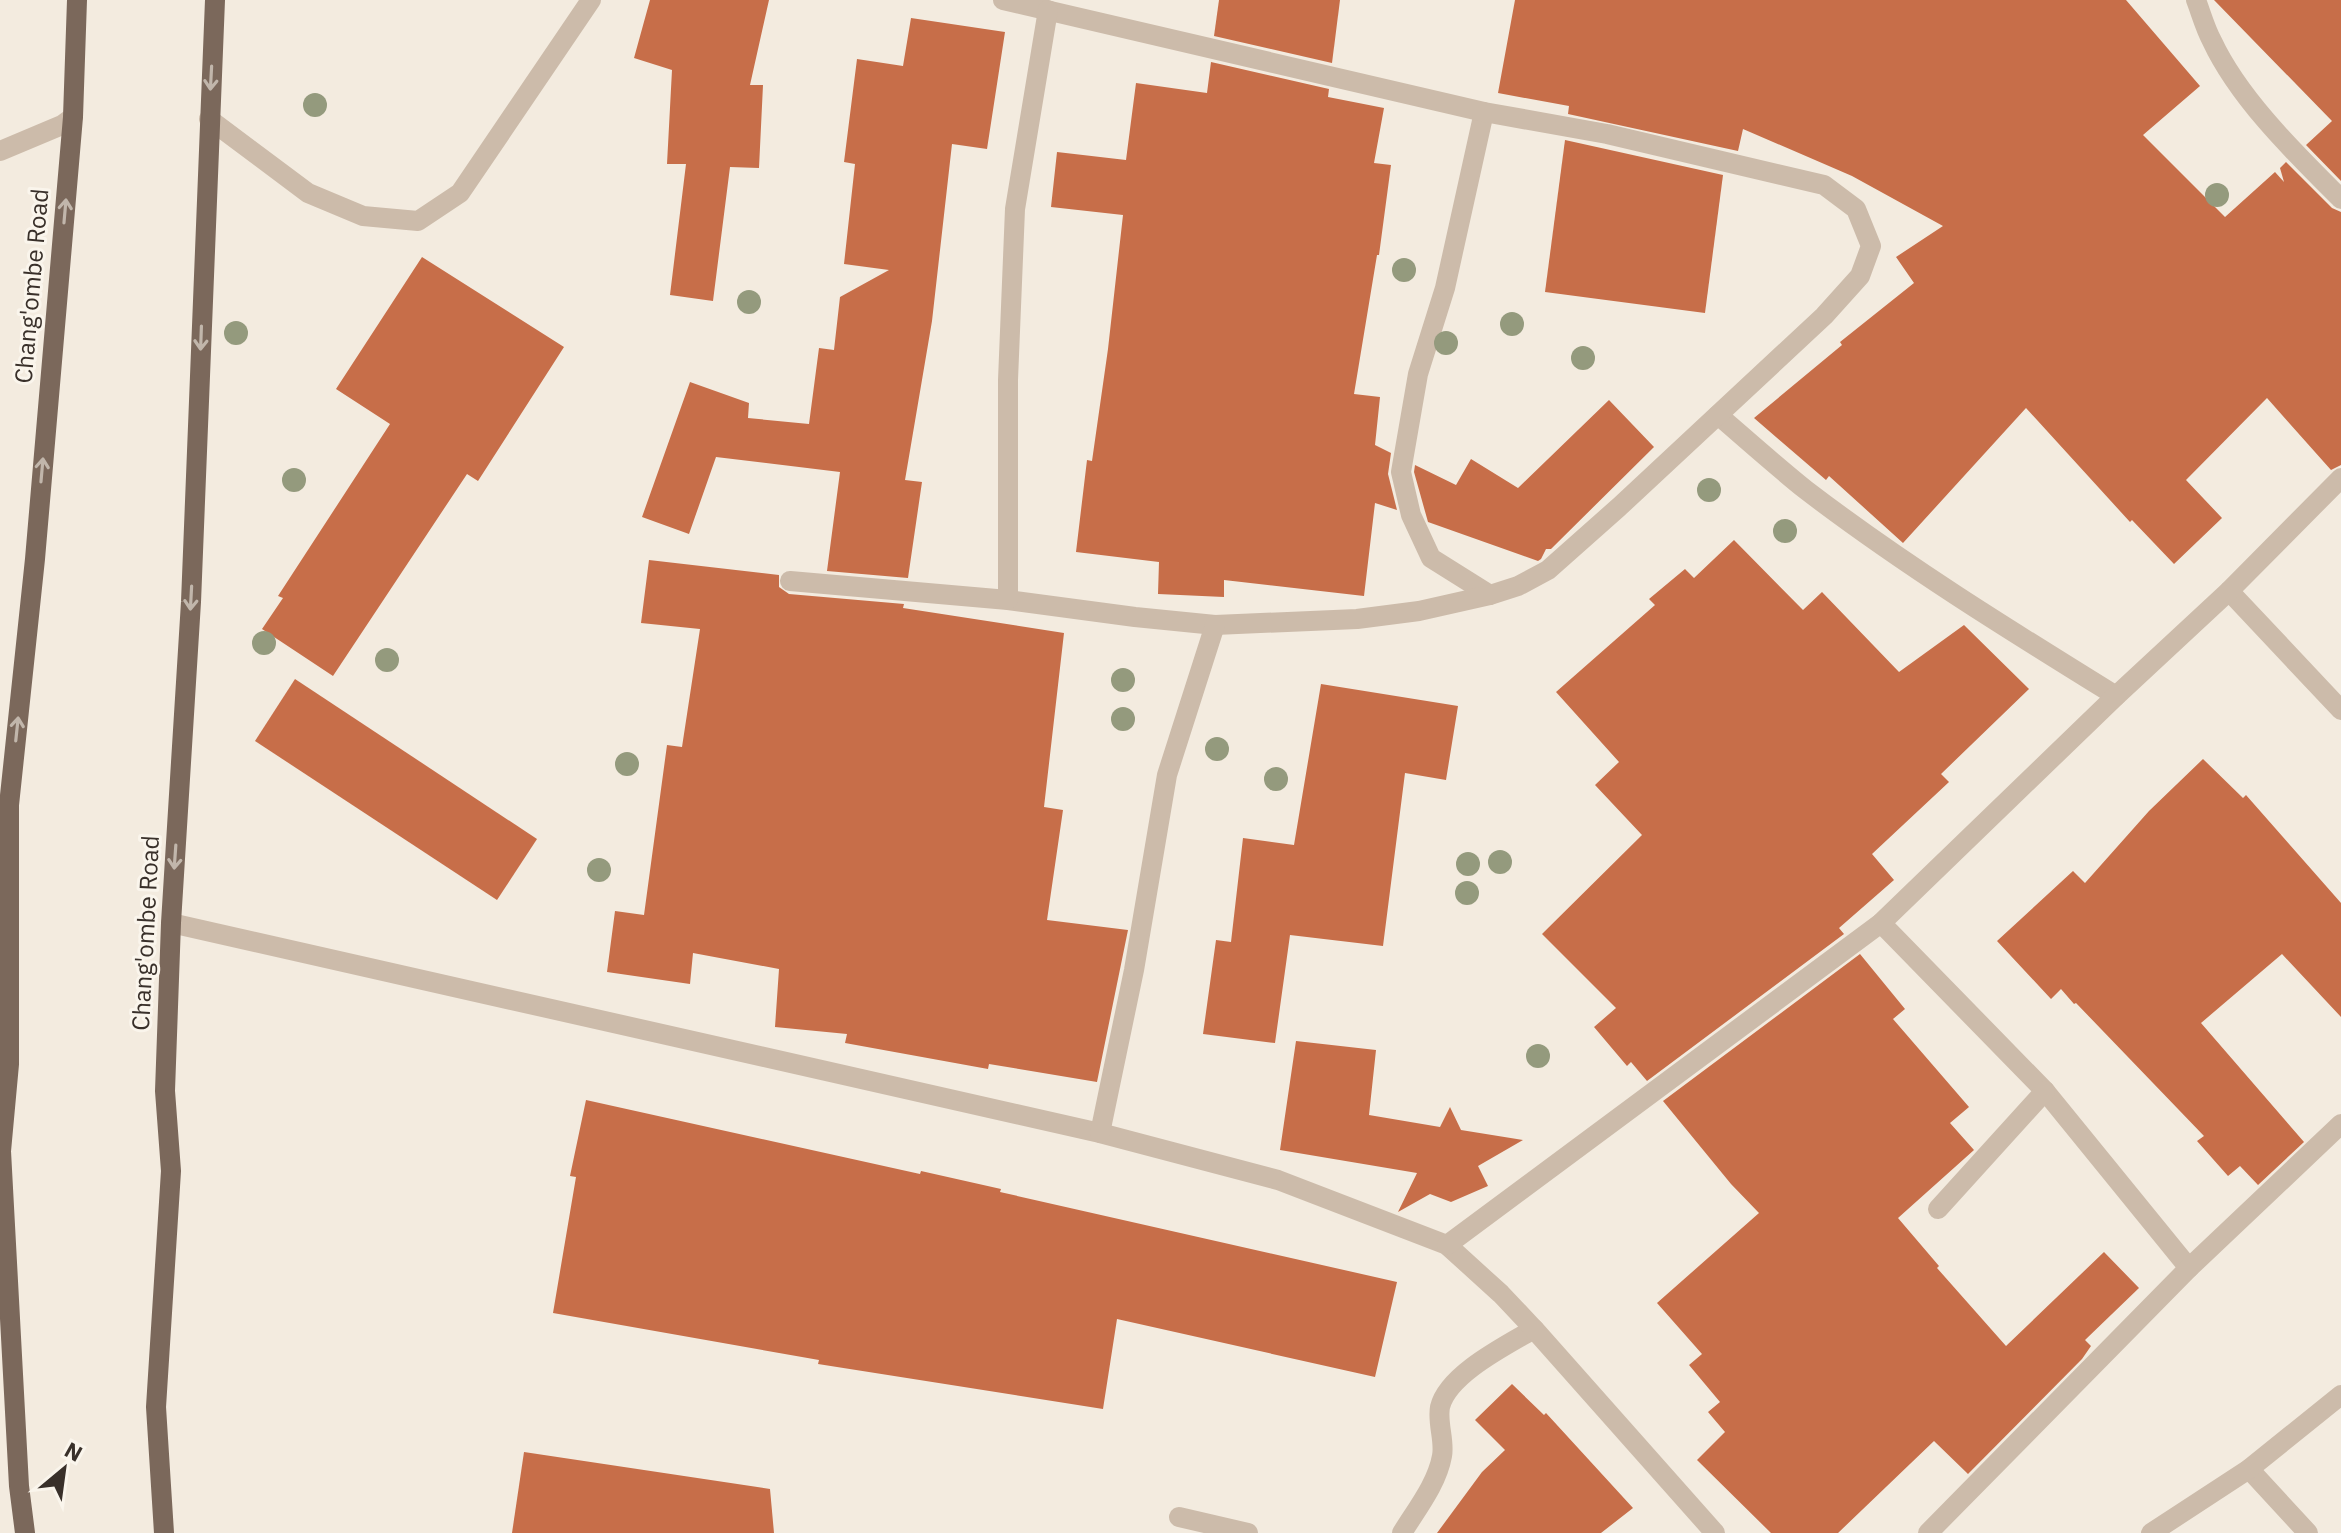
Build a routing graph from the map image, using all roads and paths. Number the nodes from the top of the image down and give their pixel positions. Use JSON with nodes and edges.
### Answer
{"nodes":[{"id":1,"x":77,"y":0,"type":"edge"},
{"id":2,"x":215,"y":0,"type":"edge"},
{"id":3,"x":591,"y":0,"type":"edge"},
{"id":4,"x":1003,"y":0,"type":"edge"},
{"id":5,"x":2196,"y":0,"type":"edge"},
{"id":6,"x":1048,"y":10,"type":"junction"},
{"id":7,"x":1484,"y":112,"type":"junction"},
{"id":8,"x":73,"y":117,"type":"junction"},
{"id":9,"x":209,"y":119,"type":"junction"},
{"id":10,"x":0,"y":151,"type":"edge"},
{"id":11,"x":2341,"y":199,"type":"edge"},
{"id":12,"x":1718,"y":415,"type":"junction"},
{"id":13,"x":2341,"y":478,"type":"edge"},
{"id":14,"x":790,"y":581,"type":"dead end"},
{"id":15,"x":2229,"y":591,"type":"junction"},
{"id":16,"x":1490,"y":595,"type":"junction"},
{"id":17,"x":1008,"y":600,"type":"junction"},
{"id":18,"x":1215,"y":625,"type":"junction"},
{"id":19,"x":2116,"y":696,"type":"junction"},
{"id":20,"x":2341,"y":710,"type":"edge"},
{"id":21,"x":171,"y":923,"type":"junction"},
{"id":22,"x":1881,"y":923,"type":"junction"},
{"id":23,"x":2045,"y":1091,"type":"junction"},
{"id":24,"x":2341,"y":1124,"type":"edge"},
{"id":25,"x":1100,"y":1133,"type":"junction"},
{"id":26,"x":1938,"y":1209,"type":"dead end"},
{"id":27,"x":1447,"y":1245,"type":"junction"},
{"id":28,"x":2189,"y":1268,"type":"junction"},
{"id":29,"x":1534,"y":1329,"type":"junction"},
{"id":30,"x":2341,"y":1395,"type":"edge"},
{"id":31,"x":2249,"y":1469,"type":"junction"},
{"id":32,"x":1179,"y":1517,"type":"dead end"},
{"id":33,"x":25,"y":1533,"type":"edge"},
{"id":34,"x":164,"y":1533,"type":"edge"},
{"id":35,"x":1248,"y":1533,"type":"edge"},
{"id":36,"x":1402,"y":1533,"type":"edge"},
{"id":37,"x":1715,"y":1533,"type":"edge"},
{"id":38,"x":1928,"y":1533,"type":"edge"},
{"id":39,"x":2151,"y":1533,"type":"edge"},
{"id":40,"x":2308,"y":1533,"type":"edge"}],
"edges":[{"from":1,"to":8,"type":"main road","name":"Chang'ombe Road"},
{"from":2,"to":9,"type":"main road","name":"Chang'ombe Road","one_way":true},
{"from":3,"to":9,"type":"street"},
{"from":4,"to":6,"type":"street"},
{"from":5,"to":11,"type":"street"},
{"from":6,"to":7,"type":"street"},
{"from":6,"to":17,"type":"street"},
{"from":7,"to":12,"type":"street"},
{"from":7,"to":16,"type":"street"},
{"from":8,"to":10,"type":"street"},
{"from":33,"to":8,"type":"main road","name":"Chang'ombe Road","one_way":true},
{"from":9,"to":21,"type":"main road","name":"Chang'ombe Road","one_way":true},
{"from":12,"to":16,"type":"street"},
{"from":12,"to":19,"type":"street"},
{"from":13,"to":15,"type":"street"},
{"from":14,"to":17,"type":"street"},
{"from":15,"to":19,"type":"street"},
{"from":15,"to":20,"type":"street"},
{"from":16,"to":18,"type":"street"},
{"from":17,"to":18,"type":"street"},
{"from":18,"to":25,"type":"street"},
{"from":19,"to":22,"type":"street"},
{"from":21,"to":25,"type":"street"},
{"from":21,"to":34,"type":"main road","name":"Chang'ombe Road"},
{"from":22,"to":23,"type":"street"},
{"from":22,"to":27,"type":"street"},
{"from":23,"to":26,"type":"street"},
{"from":23,"to":28,"type":"street"},
{"from":24,"to":28,"type":"street"},
{"from":25,"to":27,"type":"street"},
{"from":27,"to":29,"type":"street"},
{"from":28,"to":38,"type":"street"},
{"from":29,"to":36,"type":"street"},
{"from":29,"to":37,"type":"street"},
{"from":30,"to":31,"type":"street"},
{"from":31,"to":39,"type":"street"},
{"from":31,"to":40,"type":"street"},
{"from":32,"to":35,"type":"street"}]}
